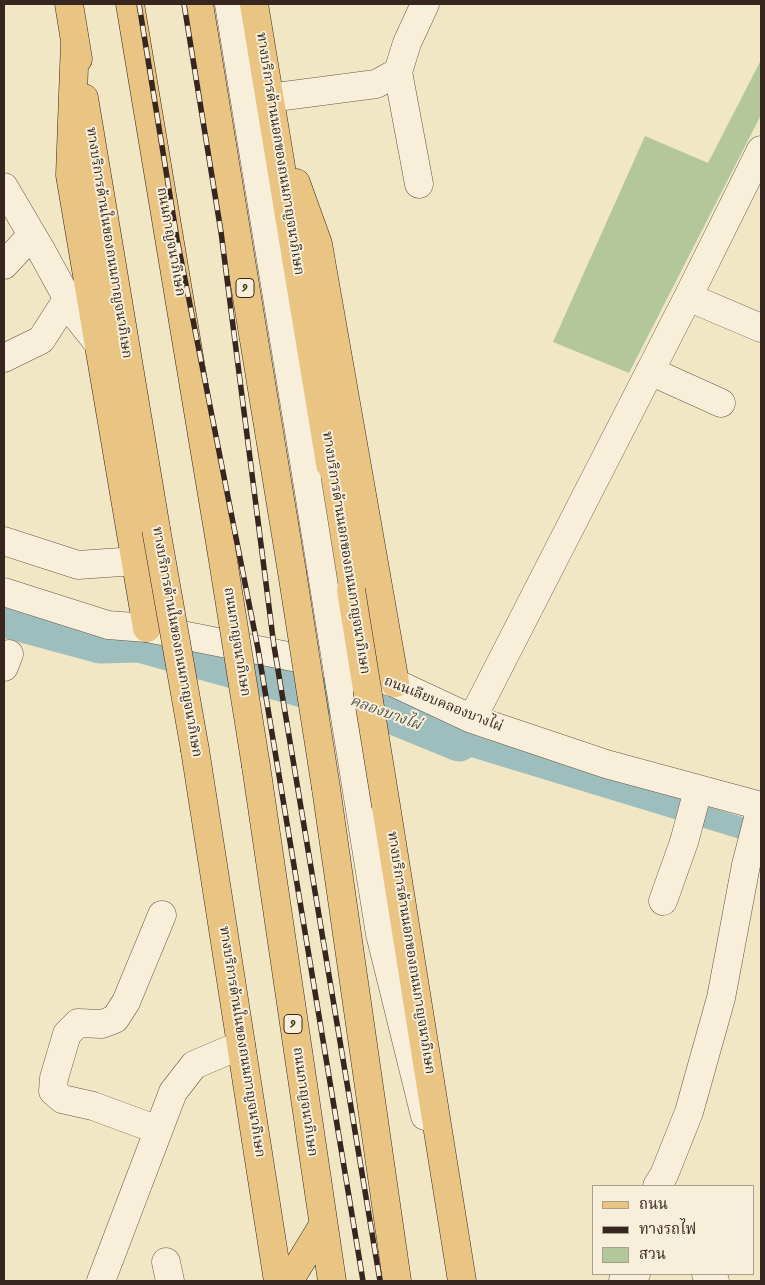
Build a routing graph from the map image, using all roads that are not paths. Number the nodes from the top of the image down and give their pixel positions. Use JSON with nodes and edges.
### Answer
{"nodes":[{"id":1,"x":68,"y":4,"type":"edge"},
{"id":2,"x":130,"y":4,"type":"edge"},
{"id":3,"x":199,"y":4,"type":"edge"},
{"id":4,"x":230,"y":4,"type":"edge"},
{"id":5,"x":254,"y":4,"type":"edge"},
{"id":6,"x":425,"y":4,"type":"edge"},
{"id":7,"x":75,"y":41,"type":"junction"},
{"id":8,"x":398,"y":72,"type":"junction"},
{"id":9,"x":270,"y":106,"type":"junction"},
{"id":10,"x":760,"y":156,"type":"edge"},
{"id":11,"x":419,"y":184,"type":"dead end"},
{"id":12,"x":4,"y":187,"type":"edge"},
{"id":13,"x":32,"y":235,"type":"junction"},
{"id":14,"x":4,"y":265,"type":"edge"},
{"id":15,"x":68,"y":298,"type":"junction"},
{"id":16,"x":688,"y":298,"type":"junction"},
{"id":17,"x":761,"y":328,"type":"edge"},
{"id":18,"x":98,"y":343,"type":"junction"},
{"id":19,"x":4,"y":358,"type":"edge"},
{"id":20,"x":650,"y":371,"type":"junction"},
{"id":21,"x":721,"y":403,"type":"dead end"},
{"id":22,"x":4,"y":541,"type":"edge"},
{"id":23,"x":136,"y":561,"type":"junction"},
{"id":24,"x":4,"y":592,"type":"edge"},
{"id":25,"x":147,"y":628,"type":"junction"},
{"id":26,"x":395,"y":683,"type":"junction"},
{"id":27,"x":472,"y":719,"type":"junction"},
{"id":28,"x":697,"y":795,"type":"junction"},
{"id":29,"x":760,"y":811,"type":"edge"},
{"id":30,"x":663,"y":901,"type":"dead end"},
{"id":31,"x":162,"y":915,"type":"dead end"},
{"id":32,"x":241,"y":1045,"type":"junction"},
{"id":33,"x":158,"y":1130,"type":"junction"},
{"id":34,"x":658,"y":1185,"type":"edge"},
{"id":35,"x":322,"y":1227,"type":"junction"},
{"id":36,"x":458,"y":1254,"type":"junction"},
{"id":37,"x":634,"y":1275,"type":"edge"},
{"id":38,"x":101,"y":1281,"type":"edge"},
{"id":39,"x":278,"y":1281,"type":"edge"},
{"id":40,"x":289,"y":1281,"type":"edge"},
{"id":41,"x":332,"y":1281,"type":"edge"},
{"id":42,"x":397,"y":1281,"type":"edge"},
{"id":43,"x":462,"y":1281,"type":"edge"},
{"id":44,"x":622,"y":1281,"type":"edge"}],
"edges":[{"from":1,"to":7,"type":"main road","name":"ทางบริการด้านในของถนนกาญจนาภิเษก"},
{"from":2,"to":35,"type":"main road","name":"ถนนกาญจนาภิเษก","number":"9","bridge":true},
{"from":3,"to":42,"type":"main road","number":"9","bridge":true},
{"from":4,"to":36,"type":"street","bridge":true},
{"from":5,"to":9,"type":"main road","name":"ทางบริการด้านนอกของถนนกาญจนาภิเษก"},
{"from":6,"to":8,"type":"street"},
{"from":7,"to":18,"type":"main road"},
{"from":7,"to":32,"type":"main road","name":"ทางบริการด้านในของถนนกาญจนาภิเษก","bridge":true},
{"from":8,"to":9,"type":"street"},
{"from":8,"to":11,"type":"street"},
{"from":9,"to":26,"type":"main road"},
{"from":9,"to":36,"type":"main road","name":"ทางบริการด้านนอกของถนนกาญจนาภิเษก","bridge":true},
{"from":10,"to":16,"type":"street"},
{"from":12,"to":13,"type":"street"},
{"from":13,"to":14,"type":"street"},
{"from":13,"to":15,"type":"street"},
{"from":15,"to":18,"type":"street"},
{"from":15,"to":19,"type":"street"},
{"from":16,"to":17,"type":"street"},
{"from":16,"to":20,"type":"street"},
{"from":18,"to":23,"type":"main road"},
{"from":20,"to":21,"type":"street"},
{"from":20,"to":27,"type":"street"},
{"from":22,"to":23,"type":"street"},
{"from":23,"to":25,"type":"main road"},
{"from":24,"to":25,"type":"street","name":"ถนนเลียบคลองบางไผ่"},
{"from":25,"to":26,"type":"street","name":"ถนนเลียบคลองบางไผ่"},
{"from":26,"to":27,"type":"street","name":"ถนนเลียบคลองบางไผ่"},
{"from":27,"to":28,"type":"street","name":"ถนนเลียบคลองบางไผ่"},
{"from":28,"to":29,"type":"street","name":"ถนนเลียบคลองบางไผ่"},
{"from":28,"to":30,"type":"street"},
{"from":29,"to":34,"type":"street"},
{"from":31,"to":33,"type":"street"},
{"from":32,"to":33,"type":"street"},
{"from":32,"to":39,"type":"main road","name":"ทางบริการด้านในของถนนกาญจนาภิเษก"},
{"from":33,"to":38,"type":"street"},
{"from":35,"to":40,"type":"main road"},
{"from":35,"to":41,"type":"main road","name":"ถนนกาญจนาภิเษก","number":"9"},
{"from":36,"to":43,"type":"main road","name":"ทางบริการด้านนอกของถนนกาญจนาภิเษก"},
{"from":37,"to":44,"type":"street"}]}
